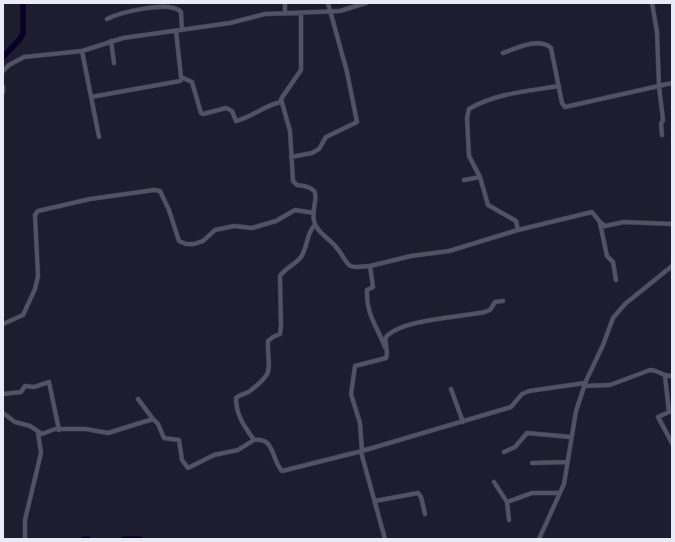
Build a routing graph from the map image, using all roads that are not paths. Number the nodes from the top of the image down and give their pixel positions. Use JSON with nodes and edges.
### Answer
{"nodes":[{"id":1,"x":285,"y":3,"type":"edge"},
{"id":2,"x":328,"y":3,"type":"edge"},
{"id":3,"x":366,"y":3,"type":"edge"},
{"id":4,"x":652,"y":3,"type":"edge"},
{"id":5,"x":330,"y":12,"type":"junction"},
{"id":6,"x":301,"y":13,"type":"junction"},
{"id":7,"x":285,"y":14,"type":"junction"},
{"id":8,"x":107,"y":19,"type":"dead end"},
{"id":9,"x":182,"y":30,"type":"junction"},
{"id":10,"x":176,"y":31,"type":"junction"},
{"id":11,"x":110,"y":41,"type":"junction"},
{"id":12,"x":82,"y":51,"type":"junction"},
{"id":13,"x":503,"y":53,"type":"dead end"},
{"id":14,"x":114,"y":63,"type":"dead end"},
{"id":15,"x":3,"y":71,"type":"edge"},
{"id":16,"x":182,"y":78,"type":"junction"},
{"id":17,"x":672,"y":84,"type":"edge"},
{"id":18,"x":560,"y":86,"type":"junction"},
{"id":19,"x":659,"y":86,"type":"junction"},
{"id":20,"x":3,"y":87,"type":"edge"},
{"id":21,"x":3,"y":92,"type":"edge"},
{"id":22,"x":91,"y":97,"type":"junction"},
{"id":23,"x":281,"y":102,"type":"junction"},
{"id":24,"x":662,"y":135,"type":"dead end"},
{"id":25,"x":99,"y":137,"type":"dead end"},
{"id":26,"x":291,"y":156,"type":"junction"},
{"id":27,"x":480,"y":177,"type":"junction"},
{"id":28,"x":464,"y":180,"type":"dead end"},
{"id":29,"x":314,"y":213,"type":"junction"},
{"id":30,"x":600,"y":222,"type":"junction"},
{"id":31,"x":672,"y":224,"type":"edge"},
{"id":32,"x":315,"y":225,"type":"junction"},
{"id":33,"x":518,"y":230,"type":"junction"},
{"id":34,"x":370,"y":266,"type":"junction"},
{"id":35,"x":672,"y":266,"type":"edge"},
{"id":36,"x":616,"y":280,"type":"dead end"},
{"id":37,"x":503,"y":301,"type":"dead end"},
{"id":38,"x":3,"y":324,"type":"edge"},
{"id":39,"x":385,"y":347,"type":"junction"},
{"id":40,"x":665,"y":376,"type":"junction"},
{"id":41,"x":672,"y":376,"type":"edge"},
{"id":42,"x":585,"y":385,"type":"junction"},
{"id":43,"x":451,"y":389,"type":"dead end"},
{"id":44,"x":3,"y":394,"type":"edge"},
{"id":45,"x":138,"y":399,"type":"dead end"},
{"id":46,"x":3,"y":413,"type":"edge"},
{"id":47,"x":153,"y":419,"type":"junction"},
{"id":48,"x":463,"y":422,"type":"junction"},
{"id":49,"x":59,"y":430,"type":"junction"},
{"id":50,"x":38,"y":433,"type":"junction"},
{"id":51,"x":570,"y":436,"type":"junction"},
{"id":52,"x":254,"y":440,"type":"junction"},
{"id":53,"x":672,"y":443,"type":"edge"},
{"id":54,"x":362,"y":452,"type":"junction"},
{"id":55,"x":504,"y":452,"type":"dead end"},
{"id":56,"x":567,"y":462,"type":"junction"},
{"id":57,"x":532,"y":463,"type":"dead end"},
{"id":58,"x":494,"y":482,"type":"dead end"},
{"id":59,"x":560,"y":493,"type":"junction"},
{"id":60,"x":375,"y":502,"type":"junction"},
{"id":61,"x":507,"y":502,"type":"junction"},
{"id":62,"x":425,"y":514,"type":"dead end"},
{"id":63,"x":508,"y":520,"type":"dead end"},
{"id":64,"x":24,"y":539,"type":"edge"},
{"id":65,"x":385,"y":539,"type":"edge"},
{"id":66,"x":540,"y":539,"type":"edge"}],
"edges":[{"from":1,"to":7,"type":"street"},
{"from":2,"to":5,"type":"street"},
{"from":3,"to":5,"type":"street"},
{"from":4,"to":19,"type":"street"},
{"from":5,"to":6,"type":"street"},
{"from":5,"to":26,"type":"street"},
{"from":6,"to":7,"type":"street"},
{"from":6,"to":23,"type":"street"},
{"from":7,"to":9,"type":"street"},
{"from":8,"to":9,"type":"street"},
{"from":9,"to":10,"type":"street"},
{"from":10,"to":11,"type":"street"},
{"from":10,"to":16,"type":"street"},
{"from":11,"to":12,"type":"street"},
{"from":11,"to":14,"type":"street"},
{"from":12,"to":15,"type":"street"},
{"from":12,"to":22,"type":"street"},
{"from":13,"to":18,"type":"street"},
{"from":16,"to":22,"type":"street"},
{"from":16,"to":23,"type":"street"},
{"from":17,"to":19,"type":"street"},
{"from":18,"to":19,"type":"street"},
{"from":18,"to":27,"type":"street"},
{"from":19,"to":24,"type":"street"},
{"from":20,"to":21,"type":"street"},
{"from":22,"to":25,"type":"street"},
{"from":23,"to":26,"type":"street"},
{"from":26,"to":29,"type":"street"},
{"from":27,"to":28,"type":"street"},
{"from":27,"to":33,"type":"street"},
{"from":29,"to":32,"type":"street"},
{"from":29,"to":38,"type":"street"},
{"from":30,"to":31,"type":"street"},
{"from":30,"to":33,"type":"street"},
{"from":30,"to":36,"type":"street"},
{"from":32,"to":34,"type":"street"},
{"from":32,"to":52,"type":"street"},
{"from":33,"to":34,"type":"street"},
{"from":34,"to":39,"type":"street"},
{"from":35,"to":42,"type":"street"},
{"from":37,"to":39,"type":"street"},
{"from":39,"to":54,"type":"street"},
{"from":40,"to":41,"type":"street"},
{"from":40,"to":42,"type":"street"},
{"from":40,"to":53,"type":"street"},
{"from":42,"to":48,"type":"street"},
{"from":42,"to":51,"type":"street"},
{"from":43,"to":48,"type":"street"},
{"from":44,"to":49,"type":"street"},
{"from":45,"to":47,"type":"street"},
{"from":46,"to":50,"type":"street"},
{"from":47,"to":49,"type":"street"},
{"from":47,"to":52,"type":"street"},
{"from":48,"to":54,"type":"street"},
{"from":49,"to":50,"type":"street"},
{"from":50,"to":64,"type":"street"},
{"from":51,"to":55,"type":"street"},
{"from":51,"to":56,"type":"street"},
{"from":52,"to":54,"type":"street"},
{"from":54,"to":60,"type":"street"},
{"from":56,"to":57,"type":"street"},
{"from":56,"to":59,"type":"street"},
{"from":58,"to":61,"type":"street"},
{"from":59,"to":61,"type":"street"},
{"from":59,"to":66,"type":"street"},
{"from":60,"to":62,"type":"street"},
{"from":60,"to":65,"type":"street"},
{"from":61,"to":63,"type":"street"}]}
